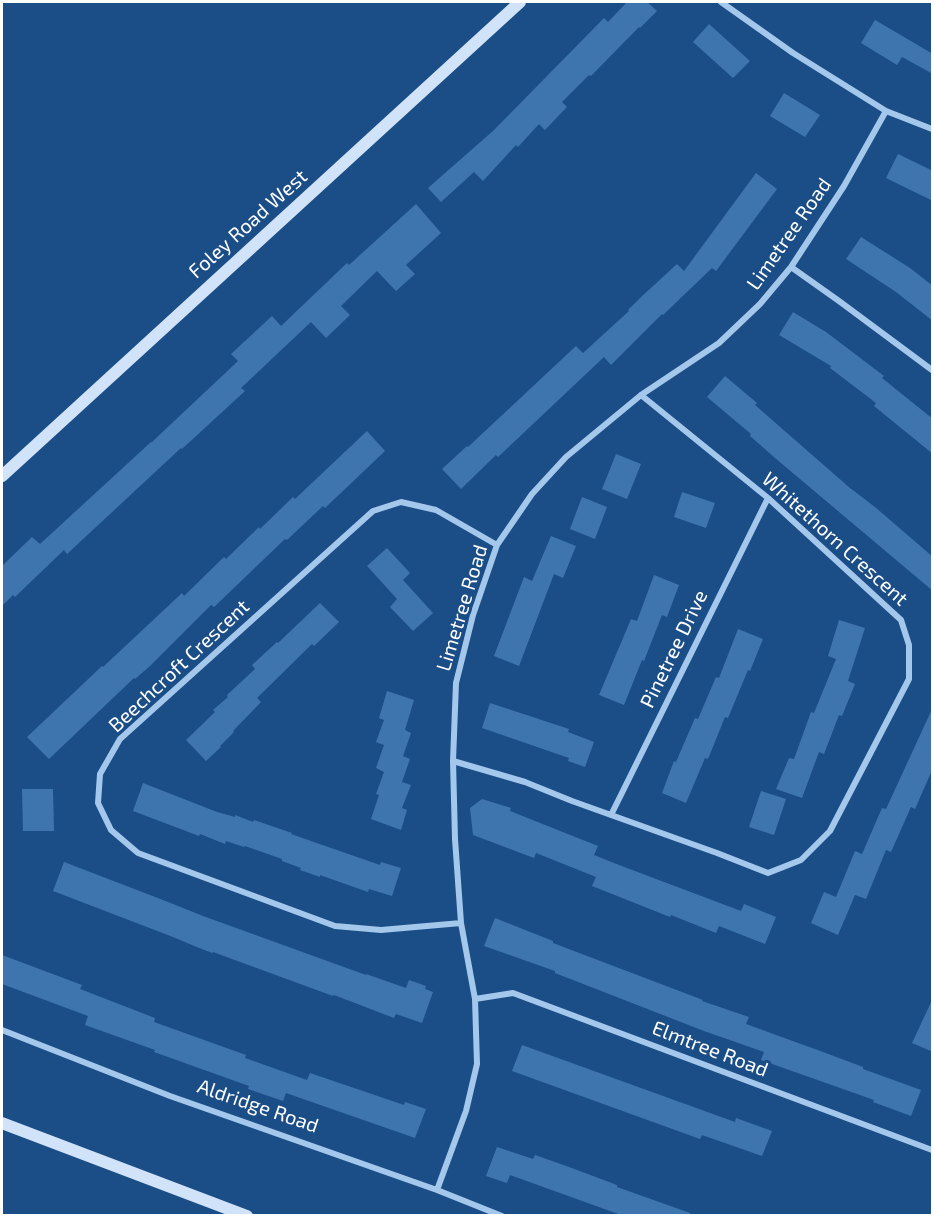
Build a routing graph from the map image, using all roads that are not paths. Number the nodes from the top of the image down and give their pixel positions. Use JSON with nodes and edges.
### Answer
{"nodes":[{"id":1,"x":520,"y":2,"type":"edge"},
{"id":2,"x":721,"y":2,"type":"edge"},
{"id":3,"x":886,"y":111,"type":"junction"},
{"id":4,"x":933,"y":129,"type":"edge"},
{"id":5,"x":791,"y":267,"type":"junction"},
{"id":6,"x":933,"y":370,"type":"edge"},
{"id":7,"x":641,"y":394,"type":"junction"},
{"id":8,"x":2,"y":476,"type":"edge"},
{"id":9,"x":768,"y":498,"type":"junction"},
{"id":10,"x":497,"y":545,"type":"junction"},
{"id":11,"x":453,"y":761,"type":"junction"},
{"id":12,"x":611,"y":815,"type":"junction"},
{"id":13,"x":461,"y":923,"type":"junction"},
{"id":14,"x":475,"y":999,"type":"junction"},
{"id":15,"x":2,"y":1030,"type":"edge"},
{"id":16,"x":2,"y":1122,"type":"edge"},
{"id":17,"x":933,"y":1150,"type":"edge"},
{"id":18,"x":437,"y":1190,"type":"junction"},
{"id":19,"x":248,"y":1215,"type":"edge"},
{"id":20,"x":502,"y":1215,"type":"edge"}],
"edges":[{"from":1,"to":8,"type":"main road","name":"Foley Road West"},
{"from":2,"to":3,"type":"street"},
{"from":3,"to":4,"type":"street"},
{"from":3,"to":5,"type":"street","name":"Limetree Road"},
{"from":5,"to":6,"type":"street"},
{"from":5,"to":7,"type":"street","name":"Limetree Road"},
{"from":7,"to":9,"type":"street","name":"Whitethorn Crescent"},
{"from":7,"to":10,"type":"street","name":"Limetree Road"},
{"from":9,"to":12,"type":"street","name":"Pinetree Drive"},
{"from":9,"to":12,"type":"street","name":"Whitethorn Crescent"},
{"from":10,"to":11,"type":"street","name":"Limetree Road"},
{"from":10,"to":13,"type":"street","name":"Beechcroft Crescent"},
{"from":11,"to":12,"type":"street","name":"Whitethorn Crescent"},
{"from":11,"to":13,"type":"street","name":"Limetree Road"},
{"from":13,"to":14,"type":"street","name":"Limetree Road"},
{"from":14,"to":17,"type":"street","name":"Elmtree Road"},
{"from":14,"to":18,"type":"street","name":"Limetree Road"},
{"from":15,"to":18,"type":"street","name":"Aldridge Road"},
{"from":16,"to":19,"type":"main road"},
{"from":18,"to":20,"type":"street","name":"Aldridge Road"}]}
